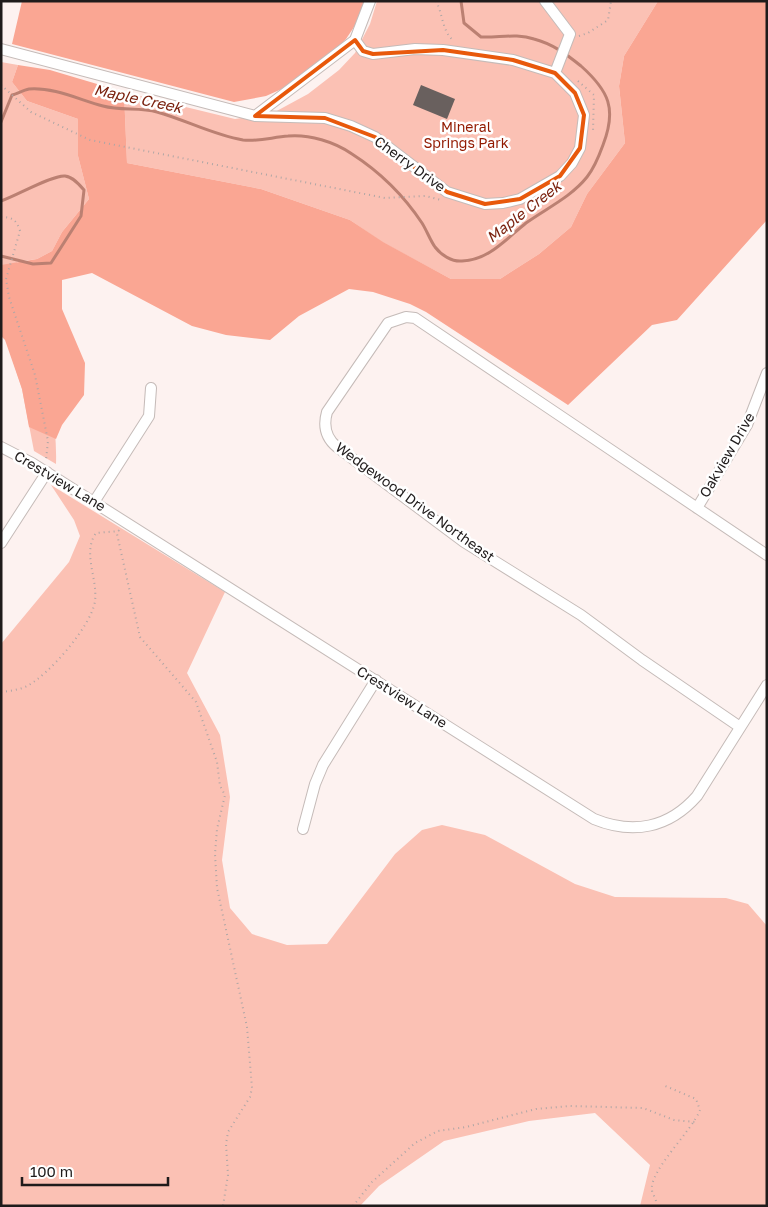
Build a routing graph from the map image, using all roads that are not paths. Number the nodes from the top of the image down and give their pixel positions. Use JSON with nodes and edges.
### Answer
{"nodes":[{"id":1,"x":370,"y":1,"type":"edge"},
{"id":2,"x":545,"y":1,"type":"edge"},
{"id":3,"x":355,"y":40,"type":"junction"},
{"id":4,"x":1,"y":49,"type":"edge"},
{"id":5,"x":556,"y":68,"type":"junction"},
{"id":6,"x":255,"y":116,"type":"junction"},
{"id":7,"x":767,"y":373,"type":"edge"},
{"id":8,"x":151,"y":388,"type":"dead end"},
{"id":9,"x":1,"y":447,"type":"edge"},
{"id":10,"x":46,"y":467,"type":"junction"},
{"id":11,"x":94,"y":502,"type":"junction"},
{"id":12,"x":697,"y":508,"type":"junction"},
{"id":13,"x":1,"y":543,"type":"edge"},
{"id":14,"x":767,"y":555,"type":"edge"},
{"id":15,"x":376,"y":680,"type":"junction"},
{"id":16,"x":767,"y":685,"type":"edge"},
{"id":17,"x":740,"y":727,"type":"junction"},
{"id":18,"x":303,"y":829,"type":"dead end"}],
"edges":[{"from":1,"to":3,"type":"street"},
{"from":2,"to":5,"type":"street"},
{"from":3,"to":5,"type":"street"},
{"from":3,"to":6,"type":"street"},
{"from":4,"to":6,"type":"street","name":"Cherry Drive"},
{"from":5,"to":6,"type":"street","name":"Cherry Drive"},
{"from":7,"to":12,"type":"street","name":"Oakview Drive"},
{"from":8,"to":11,"type":"street"},
{"from":9,"to":10,"type":"street","name":"Crestview Lane"},
{"from":10,"to":11,"type":"street","name":"Crestview Lane"},
{"from":10,"to":13,"type":"street"},
{"from":11,"to":15,"type":"street","name":"Crestview Lane"},
{"from":12,"to":14,"type":"street","name":"Wedgewood Drive Northeast"},
{"from":12,"to":17,"type":"street","name":"Wedgewood Drive Northeast"},
{"from":15,"to":17,"type":"street","name":"Crestview Lane"},
{"from":15,"to":18,"type":"street"},
{"from":16,"to":17,"type":"street","name":"Crestview Lane"}]}
